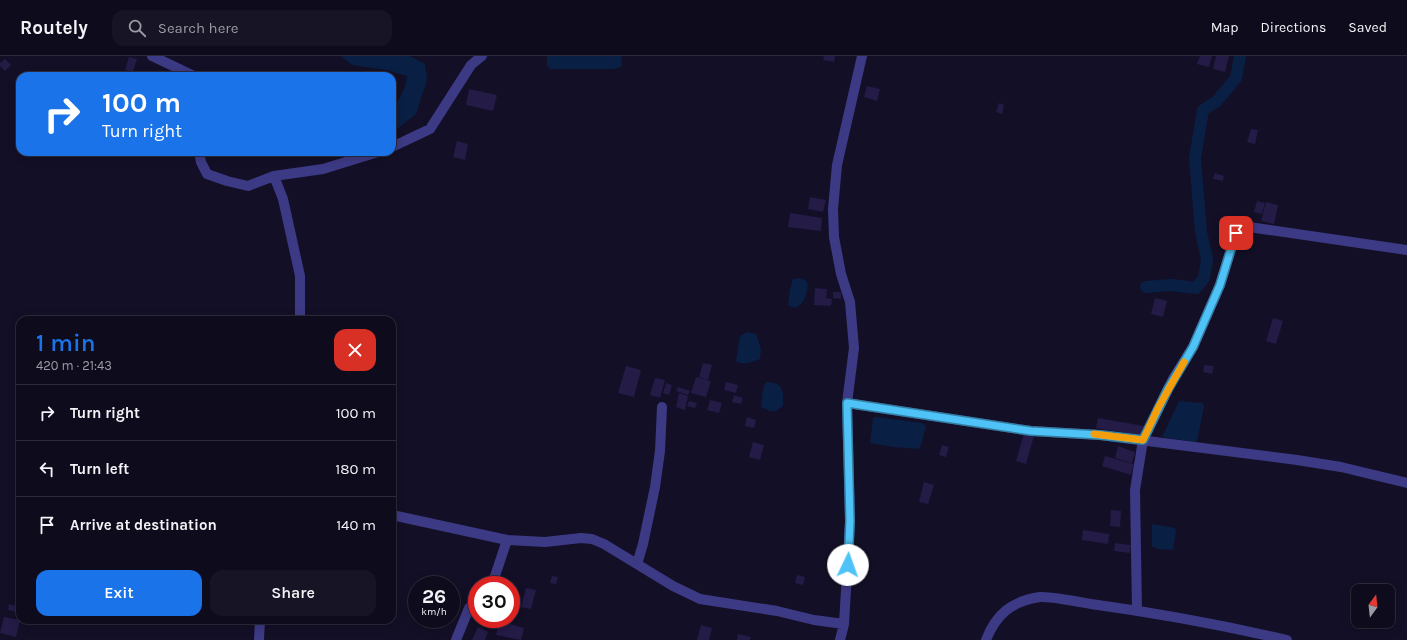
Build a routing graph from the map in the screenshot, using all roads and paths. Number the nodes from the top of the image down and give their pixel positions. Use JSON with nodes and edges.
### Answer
{"nodes":[{"id":1,"x":152,"y":56,"type":"edge"},
{"id":2,"x":482,"y":56,"type":"edge"},
{"id":3,"x":862,"y":56,"type":"edge"},
{"id":4,"x":186,"y":72,"type":"edge"},
{"id":5,"x":396,"y":145,"type":"edge"},
{"id":6,"x":200,"y":156,"type":"edge"},
{"id":7,"x":365,"y":156,"type":"edge"},
{"id":8,"x":274,"y":176,"type":"junction"},
{"id":9,"x":1407,"y":250,"type":"edge"},
{"id":10,"x":300,"y":316,"type":"edge"},
{"id":11,"x":847,"y":403,"type":"junction"},
{"id":12,"x":662,"y":407,"type":"dead end"},
{"id":13,"x":1143,"y":440,"type":"junction"},
{"id":14,"x":1407,"y":483,"type":"edge"},
{"id":15,"x":396,"y":516,"type":"edge"},
{"id":16,"x":507,"y":540,"type":"junction"},
{"id":17,"x":636,"y":564,"type":"junction"},
{"id":18,"x":495,"y":576,"type":"edge"},
{"id":19,"x":468,"y":610,"type":"edge"},
{"id":20,"x":1137,"y":610,"type":"junction"},
{"id":21,"x":260,"y":624,"type":"edge"},
{"id":22,"x":844,"y":624,"type":"junction"},
{"id":23,"x":258,"y":640,"type":"edge"},
{"id":24,"x":456,"y":640,"type":"edge"},
{"id":25,"x":840,"y":640,"type":"edge"},
{"id":26,"x":986,"y":640,"type":"edge"},
{"id":27,"x":1287,"y":640,"type":"edge"}],
"edges":[{"from":1,"to":4,"type":"street"},
{"from":2,"to":5,"type":"street"},
{"from":3,"to":11,"type":"street"},
{"from":6,"to":8,"type":"street"},
{"from":7,"to":8,"type":"street"},
{"from":8,"to":10,"type":"street"},
{"from":9,"to":13,"type":"street"},
{"from":11,"to":13,"type":"street"},
{"from":11,"to":22,"type":"street"},
{"from":12,"to":17,"type":"street"},
{"from":13,"to":14,"type":"street"},
{"from":13,"to":20,"type":"street"},
{"from":15,"to":16,"type":"street"},
{"from":16,"to":17,"type":"street"},
{"from":16,"to":18,"type":"street"},
{"from":17,"to":22,"type":"street"},
{"from":19,"to":24,"type":"street"},
{"from":20,"to":26,"type":"street"},
{"from":20,"to":27,"type":"street"},
{"from":21,"to":23,"type":"street"},
{"from":22,"to":25,"type":"street"}]}
